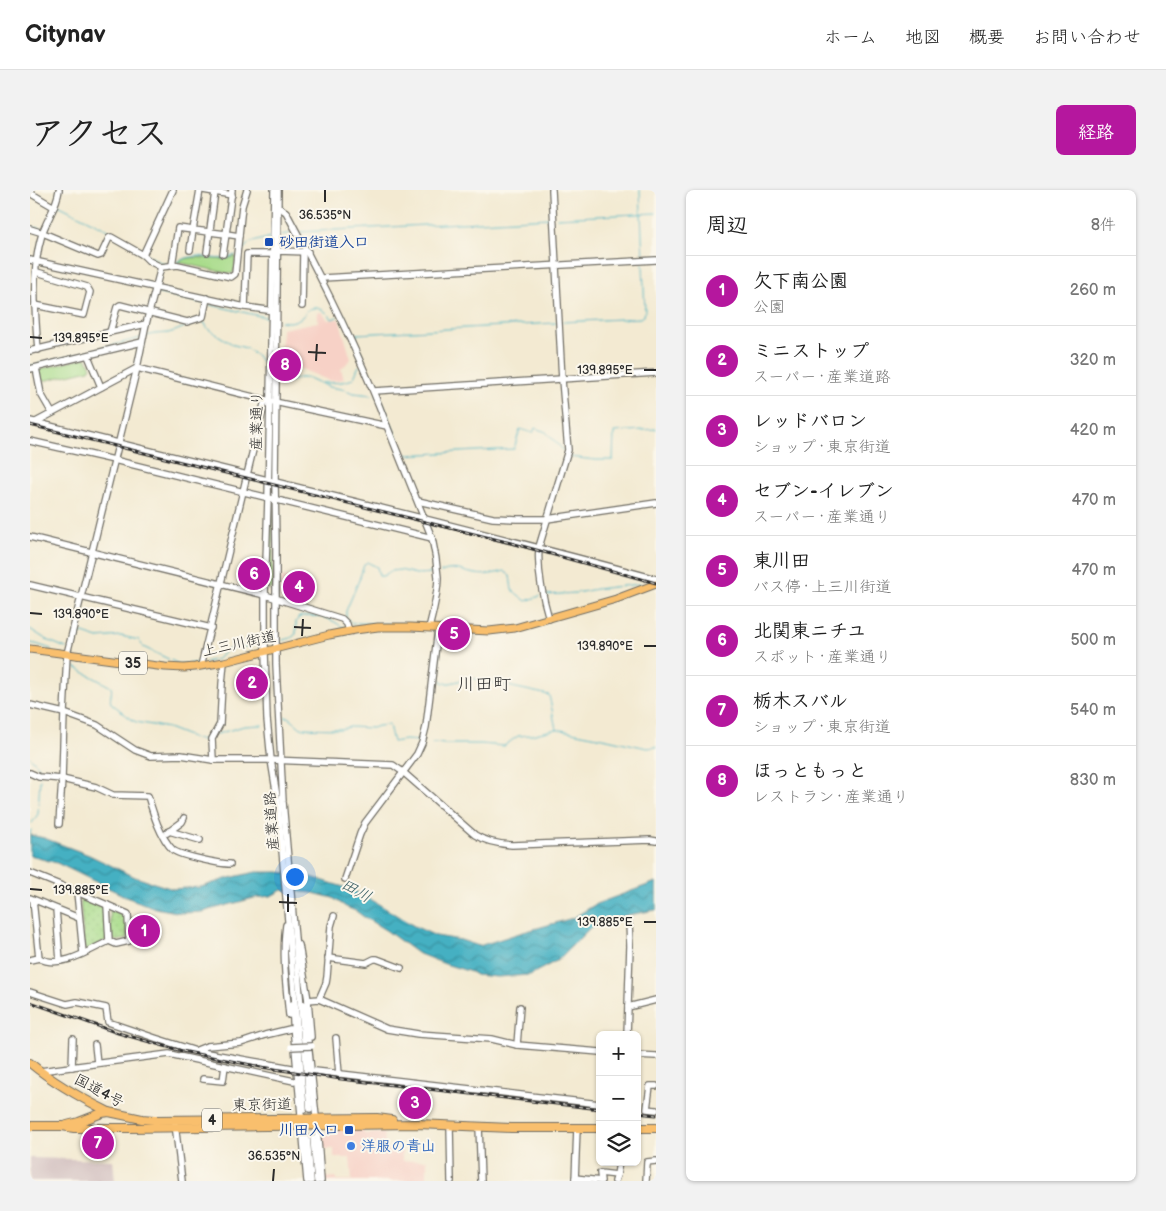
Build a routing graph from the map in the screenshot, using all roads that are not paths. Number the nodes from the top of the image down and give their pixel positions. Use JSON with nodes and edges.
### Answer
{"nodes":[{"id":1,"x":59,"y":190,"type":"edge"},
{"id":2,"x":173,"y":190,"type":"edge"},
{"id":3,"x":201,"y":190,"type":"edge"},
{"id":4,"x":247,"y":190,"type":"edge"},
{"id":5,"x":274,"y":190,"type":"edge"},
{"id":6,"x":278,"y":190,"type":"edge"},
{"id":7,"x":552,"y":190,"type":"edge"},
{"id":8,"x":30,"y":192,"type":"edge"},
{"id":9,"x":215,"y":192,"type":"junction"},
{"id":10,"x":232,"y":192,"type":"edge"},
{"id":11,"x":54,"y":206,"type":"junction"},
{"id":12,"x":278,"y":206,"type":"junction"},
{"id":13,"x":30,"y":229,"type":"edge"},
{"id":14,"x":194,"y":230,"type":"junction"},
{"id":15,"x":210,"y":232,"type":"junction"},
{"id":16,"x":42,"y":233,"type":"junction"},
{"id":17,"x":226,"y":234,"type":"junction"},
{"id":18,"x":239,"y":236,"type":"junction"},
{"id":19,"x":190,"y":250,"type":"dead end"},
{"id":20,"x":207,"y":252,"type":"dead end"},
{"id":21,"x":305,"y":252,"type":"junction"},
{"id":22,"x":275,"y":253,"type":"junction"},
{"id":23,"x":223,"y":254,"type":"dead end"},
{"id":24,"x":143,"y":255,"type":"junction"},
{"id":25,"x":30,"y":260,"type":"edge"},
{"id":26,"x":656,"y":260,"type":"edge"},
{"id":27,"x":37,"y":261,"type":"junction"},
{"id":28,"x":172,"y":265,"type":"junction"},
{"id":29,"x":556,"y":265,"type":"junction"},
{"id":30,"x":160,"y":267,"type":"junction"},
{"id":31,"x":36,"y":272,"type":"junction"},
{"id":32,"x":322,"y":278,"type":"junction"},
{"id":33,"x":33,"y":281,"type":"edge"},
{"id":34,"x":156,"y":288,"type":"junction"},
{"id":35,"x":207,"y":298,"type":"junction"},
{"id":36,"x":33,"y":302,"type":"edge"},
{"id":37,"x":302,"y":306,"type":"dead end"},
{"id":38,"x":246,"y":307,"type":"junction"},
{"id":39,"x":274,"y":310,"type":"junction"},
{"id":40,"x":150,"y":312,"type":"junction"},
{"id":41,"x":33,"y":322,"type":"edge"},
{"id":42,"x":146,"y":324,"type":"junction"},
{"id":43,"x":110,"y":332,"type":"junction"},
{"id":44,"x":142,"y":342,"type":"junction"},
{"id":45,"x":38,"y":350,"type":"junction"},
{"id":46,"x":30,"y":351,"type":"edge"},
{"id":47,"x":88,"y":356,"type":"junction"},
{"id":48,"x":136,"y":368,"type":"junction"},
{"id":49,"x":33,"y":369,"type":"edge"},
{"id":50,"x":656,"y":373,"type":"edge"},
{"id":51,"x":562,"y":380,"type":"junction"},
{"id":52,"x":101,"y":387,"type":"junction"},
{"id":53,"x":374,"y":391,"type":"junction"},
{"id":54,"x":270,"y":401,"type":"junction"},
{"id":55,"x":52,"y":413,"type":"junction"},
{"id":56,"x":32,"y":423,"type":"edge"},
{"id":57,"x":387,"y":426,"type":"junction"},
{"id":58,"x":30,"y":441,"type":"edge"},
{"id":59,"x":118,"y":443,"type":"junction"},
{"id":60,"x":114,"y":460,"type":"junction"},
{"id":61,"x":247,"y":475,"type":"junction"},
{"id":62,"x":272,"y":480,"type":"junction"},
{"id":63,"x":243,"y":492,"type":"junction"},
{"id":64,"x":271,"y":499,"type":"junction"},
{"id":65,"x":418,"y":501,"type":"junction"},
{"id":66,"x":656,"y":503,"type":"edge"},
{"id":67,"x":425,"y":518,"type":"junction"},
{"id":68,"x":547,"y":519,"type":"junction"},
{"id":69,"x":30,"y":537,"type":"edge"},
{"id":70,"x":432,"y":538,"type":"junction"},
{"id":71,"x":539,"y":547,"type":"junction"},
{"id":72,"x":92,"y":552,"type":"junction"},
{"id":73,"x":656,"y":579,"type":"edge"},
{"id":74,"x":221,"y":584,"type":"junction"},
{"id":75,"x":656,"y":584,"type":"edge"},
{"id":76,"x":30,"y":585,"type":"edge"},
{"id":77,"x":264,"y":595,"type":"junction"},
{"id":78,"x":81,"y":597,"type":"junction"},
{"id":79,"x":276,"y":598,"type":"junction"},
{"id":80,"x":549,"y":619,"type":"junction"},
{"id":81,"x":211,"y":628,"type":"junction"},
{"id":82,"x":429,"y":628,"type":"junction"},
{"id":83,"x":438,"y":629,"type":"junction"},
{"id":84,"x":349,"y":631,"type":"junction"},
{"id":85,"x":30,"y":649,"type":"edge"},
{"id":86,"x":275,"y":650,"type":"junction"},
{"id":87,"x":264,"y":652,"type":"junction"},
{"id":88,"x":67,"y":654,"type":"junction"},
{"id":89,"x":224,"y":662,"type":"junction"},
{"id":90,"x":202,"y":666,"type":"junction"},
{"id":91,"x":30,"y":706,"type":"edge"},
{"id":92,"x":64,"y":713,"type":"junction"},
{"id":93,"x":213,"y":760,"type":"junction"},
{"id":94,"x":271,"y":760,"type":"junction"},
{"id":95,"x":281,"y":761,"type":"junction"},
{"id":96,"x":403,"y":772,"type":"junction"},
{"id":97,"x":30,"y":773,"type":"edge"},
{"id":98,"x":62,"y":779,"type":"junction"},
{"id":99,"x":184,"y":818,"type":"dead end"},
{"id":100,"x":59,"y":824,"type":"dead end"},
{"id":101,"x":169,"y":831,"type":"junction"},
{"id":102,"x":163,"y":836,"type":"junction"},
{"id":103,"x":200,"y":840,"type":"dead end"},
{"id":104,"x":656,"y":841,"type":"edge"},
{"id":105,"x":230,"y":864,"type":"dead end"},
{"id":106,"x":286,"y":866,"type":"junction"},
{"id":107,"x":30,"y":873,"type":"edge"},
{"id":108,"x":346,"y":879,"type":"dead end"},
{"id":109,"x":77,"y":892,"type":"junction"},
{"id":110,"x":32,"y":899,"type":"edge"},
{"id":111,"x":107,"y":905,"type":"junction"},
{"id":112,"x":56,"y":909,"type":"junction"},
{"id":113,"x":290,"y":915,"type":"junction"},
{"id":114,"x":334,"y":916,"type":"dead end"},
{"id":115,"x":79,"y":918,"type":"junction"},
{"id":116,"x":629,"y":923,"type":"dead end"},
{"id":117,"x":109,"y":941,"type":"junction"},
{"id":118,"x":83,"y":954,"type":"junction"},
{"id":119,"x":39,"y":958,"type":"junction"},
{"id":120,"x":328,"y":958,"type":"junction"},
{"id":121,"x":30,"y":960,"type":"edge"},
{"id":122,"x":60,"y":961,"type":"junction"},
{"id":123,"x":401,"y":968,"type":"dead end"},
{"id":124,"x":295,"y":973,"type":"junction"},
{"id":125,"x":30,"y":992,"type":"edge"},
{"id":126,"x":319,"y":999,"type":"junction"},
{"id":127,"x":308,"y":1000,"type":"junction"},
{"id":128,"x":656,"y":1000,"type":"edge"},
{"id":129,"x":520,"y":1007,"type":"dead end"},
{"id":130,"x":628,"y":1007,"type":"junction"},
{"id":131,"x":290,"y":1029,"type":"junction"},
{"id":132,"x":628,"y":1031,"type":"edge"},
{"id":133,"x":336,"y":1038,"type":"dead end"},
{"id":134,"x":73,"y":1039,"type":"dead end"},
{"id":135,"x":95,"y":1045,"type":"dead end"},
{"id":136,"x":517,"y":1045,"type":"junction"},
{"id":137,"x":312,"y":1046,"type":"junction"},
{"id":138,"x":291,"y":1047,"type":"junction"},
{"id":139,"x":195,"y":1050,"type":"junction"},
{"id":140,"x":596,"y":1052,"type":"edge"},
{"id":141,"x":641,"y":1056,"type":"edge"},
{"id":142,"x":656,"y":1056,"type":"edge"},
{"id":143,"x":30,"y":1063,"type":"edge"},
{"id":144,"x":97,"y":1064,"type":"junction"},
{"id":145,"x":225,"y":1066,"type":"junction"},
{"id":146,"x":72,"y":1067,"type":"junction"},
{"id":147,"x":292,"y":1068,"type":"junction"},
{"id":148,"x":40,"y":1071,"type":"junction"},
{"id":149,"x":315,"y":1071,"type":"junction"},
{"id":150,"x":339,"y":1074,"type":"junction"},
{"id":151,"x":203,"y":1079,"type":"dead end"},
{"id":152,"x":294,"y":1080,"type":"junction"},
{"id":153,"x":656,"y":1086,"type":"edge"},
{"id":154,"x":89,"y":1102,"type":"junction"},
{"id":155,"x":596,"y":1104,"type":"edge"},
{"id":156,"x":307,"y":1109,"type":"tunnel mouth"},
{"id":157,"x":656,"y":1110,"type":"edge"},
{"id":158,"x":109,"y":1112,"type":"junction"},
{"id":159,"x":81,"y":1121,"type":"junction"},
{"id":160,"x":316,"y":1122,"type":"junction"},
{"id":161,"x":301,"y":1123,"type":"junction"},
{"id":162,"x":175,"y":1124,"type":"junction"},
{"id":163,"x":450,"y":1125,"type":"junction"},
{"id":164,"x":30,"y":1126,"type":"edge"},
{"id":165,"x":62,"y":1126,"type":"junction"},
{"id":166,"x":479,"y":1126,"type":"junction"},
{"id":167,"x":162,"y":1127,"type":"junction"},
{"id":168,"x":129,"y":1128,"type":"junction"},
{"id":169,"x":577,"y":1128,"type":"junction"},
{"id":170,"x":596,"y":1128,"type":"edge"},
{"id":171,"x":641,"y":1128,"type":"edge"},
{"id":172,"x":656,"y":1128,"type":"edge"},
{"id":173,"x":656,"y":1161,"type":"edge"},
{"id":174,"x":616,"y":1178,"type":"edge"},
{"id":175,"x":575,"y":1179,"type":"edge"},
{"id":176,"x":182,"y":1181,"type":"edge"},
{"id":177,"x":307,"y":1181,"type":"edge"},
{"id":178,"x":311,"y":1181,"type":"edge"},
{"id":179,"x":317,"y":1181,"type":"edge"},
{"id":180,"x":321,"y":1181,"type":"edge"},
{"id":181,"x":451,"y":1181,"type":"edge"},
{"id":182,"x":481,"y":1181,"type":"edge"},
{"id":183,"x":646,"y":1181,"type":"edge"}],
"edges":[{"from":1,"to":11,"type":"street"},
{"from":2,"to":24,"type":"street"},
{"from":3,"to":9,"type":"street"},
{"from":3,"to":14,"type":"street"},
{"from":4,"to":18,"type":"street"},
{"from":5,"to":22,"type":"street","name":"産業通り"},
{"from":6,"to":12,"type":"street","name":"産業通り"},
{"from":7,"to":29,"type":"street"},
{"from":8,"to":11,"type":"street"},
{"from":9,"to":10,"type":"street"},
{"from":9,"to":15,"type":"street"},
{"from":10,"to":17,"type":"street"},
{"from":11,"to":16,"type":"street"},
{"from":12,"to":21,"type":"street"},
{"from":12,"to":22,"type":"street","name":"産業通り"},
{"from":13,"to":16,"type":"street"},
{"from":14,"to":15,"type":"street"},
{"from":14,"to":19,"type":"street"},
{"from":14,"to":28,"type":"street"},
{"from":15,"to":17,"type":"street"},
{"from":15,"to":20,"type":"street"},
{"from":16,"to":24,"type":"street"},
{"from":16,"to":27,"type":"street"},
{"from":17,"to":18,"type":"street"},
{"from":17,"to":23,"type":"street"},
{"from":18,"to":28,"type":"street"},
{"from":21,"to":22,"type":"street"},
{"from":21,"to":32,"type":"street"},
{"from":21,"to":37,"type":"street"},
{"from":22,"to":38,"type":"street"},
{"from":22,"to":39,"type":"street","name":"産業通り"},
{"from":24,"to":30,"type":"street"},
{"from":25,"to":27,"type":"street"},
{"from":26,"to":29,"type":"street"},
{"from":27,"to":31,"type":"street"},
{"from":27,"to":34,"type":"street"},
{"from":28,"to":30,"type":"street"},
{"from":29,"to":32,"type":"street"},
{"from":29,"to":51,"type":"street"},
{"from":30,"to":34,"type":"street"},
{"from":31,"to":33,"type":"street"},
{"from":31,"to":36,"type":"street"},
{"from":32,"to":53,"type":"street"},
{"from":33,"to":36,"type":"street"},
{"from":34,"to":35,"type":"street"},
{"from":34,"to":40,"type":"street"},
{"from":35,"to":38,"type":"street"},
{"from":35,"to":40,"type":"street"},
{"from":36,"to":41,"type":"street"},
{"from":38,"to":39,"type":"street"},
{"from":39,"to":54,"type":"street","name":"産業通り"},
{"from":40,"to":42,"type":"street"},
{"from":40,"to":43,"type":"street"},
{"from":41,"to":45,"type":"street"},
{"from":42,"to":43,"type":"street"},
{"from":42,"to":44,"type":"street"},
{"from":43,"to":45,"type":"street"},
{"from":44,"to":47,"type":"street"},
{"from":44,"to":48,"type":"street"},
{"from":45,"to":46,"type":"street"},
{"from":47,"to":49,"type":"street"},
{"from":47,"to":52,"type":"street"},
{"from":48,"to":52,"type":"street"},
{"from":48,"to":54,"type":"street"},
{"from":48,"to":59,"type":"street"},
{"from":49,"to":55,"type":"street"},
{"from":50,"to":51,"type":"street"},
{"from":51,"to":53,"type":"street"},
{"from":51,"to":68,"type":"street"},
{"from":52,"to":55,"type":"street"},
{"from":53,"to":57,"type":"street"},
{"from":54,"to":57,"type":"street"},
{"from":54,"to":61,"type":"street"},
{"from":54,"to":62,"type":"street","name":"産業通り"},
{"from":55,"to":56,"type":"street"},
{"from":56,"to":59,"type":"street"},
{"from":57,"to":65,"type":"street"},
{"from":58,"to":60,"type":"street"},
{"from":59,"to":60,"type":"street"},
{"from":59,"to":61,"type":"street"},
{"from":60,"to":63,"type":"street"},
{"from":60,"to":72,"type":"street"},
{"from":61,"to":62,"type":"street"},
{"from":61,"to":63,"type":"street"},
{"from":62,"to":64,"type":"street","name":"産業通り"},
{"from":62,"to":67,"type":"street"},
{"from":63,"to":64,"type":"street"},
{"from":63,"to":74,"type":"street"},
{"from":64,"to":70,"type":"street"},
{"from":64,"to":77,"type":"street","name":"産業通り"},
{"from":64,"to":79,"type":"street","name":"産業通り"},
{"from":65,"to":67,"type":"street"},
{"from":65,"to":68,"type":"street"},
{"from":66,"to":68,"type":"street"},
{"from":67,"to":70,"type":"street"},
{"from":67,"to":71,"type":"street"},
{"from":68,"to":71,"type":"street"},
{"from":69,"to":72,"type":"street"},
{"from":70,"to":82,"type":"street"},
{"from":71,"to":73,"type":"street"},
{"from":71,"to":80,"type":"street"},
{"from":72,"to":74,"type":"street"},
{"from":72,"to":78,"type":"street"},
{"from":74,"to":77,"type":"street"},
{"from":74,"to":81,"type":"street"},
{"from":75,"to":80,"type":"main road","name":"上三川街道","number":"35"},
{"from":76,"to":78,"type":"street"},
{"from":77,"to":79,"type":"street"},
{"from":77,"to":87,"type":"street","name":"産業通り"},
{"from":78,"to":81,"type":"street"},
{"from":78,"to":88,"type":"street"},
{"from":79,"to":84,"type":"street"},
{"from":79,"to":86,"type":"street","name":"産業通り"},
{"from":80,"to":83,"type":"main road","name":"上三川街道","number":"35"},
{"from":81,"to":90,"type":"street"},
{"from":82,"to":83,"type":"main road","name":"上三川街道","number":"35"},
{"from":82,"to":84,"type":"main road","name":"上三川街道","number":"35"},
{"from":83,"to":96,"type":"street"},
{"from":84,"to":86,"type":"main road","name":"上三川街道","number":"35"},
{"from":85,"to":88,"type":"main road","name":"上三川街道","number":"35"},
{"from":86,"to":87,"type":"main road","name":"上三川街道","number":"35"},
{"from":86,"to":95,"type":"street","name":"産業道路"},
{"from":87,"to":89,"type":"main road","name":"上三川街道","number":"35"},
{"from":87,"to":94,"type":"street","name":"産業道路"},
{"from":88,"to":90,"type":"main road","name":"上三川街道","number":"35"},
{"from":88,"to":92,"type":"street"},
{"from":89,"to":90,"type":"main road","name":"上三川街道","number":"35"},
{"from":89,"to":93,"type":"street"},
{"from":91,"to":92,"type":"street"},
{"from":92,"to":93,"type":"street"},
{"from":92,"to":98,"type":"street"},
{"from":93,"to":94,"type":"street"},
{"from":94,"to":95,"type":"street"},
{"from":94,"to":106,"type":"street","name":"産業道路"},
{"from":95,"to":96,"type":"street"},
{"from":95,"to":106,"type":"street","name":"産業道路"},
{"from":96,"to":104,"type":"street"},
{"from":96,"to":108,"type":"street"},
{"from":97,"to":98,"type":"street"},
{"from":98,"to":100,"type":"street"},
{"from":98,"to":102,"type":"street"},
{"from":99,"to":101,"type":"street"},
{"from":101,"to":102,"type":"street"},
{"from":101,"to":103,"type":"street"},
{"from":102,"to":105,"type":"street"},
{"from":106,"to":113,"type":"street","name":"産業道路"},
{"from":107,"to":109,"type":"street"},
{"from":109,"to":111,"type":"street"},
{"from":109,"to":115,"type":"street"},
{"from":110,"to":112,"type":"street"},
{"from":110,"to":119,"type":"street"},
{"from":111,"to":117,"type":"street"},
{"from":111,"to":117,"type":"street"},
{"from":112,"to":115,"type":"street"},
{"from":112,"to":122,"type":"street"},
{"from":113,"to":124,"type":"street","name":"産業道路"},
{"from":113,"to":127,"type":"street"},
{"from":113,"to":131,"type":"street"},
{"from":114,"to":120,"type":"street"},
{"from":115,"to":118,"type":"street"},
{"from":116,"to":130,"type":"street"},
{"from":117,"to":118,"type":"street"},
{"from":118,"to":122,"type":"street"},
{"from":119,"to":121,"type":"street"},
{"from":119,"to":122,"type":"street"},
{"from":120,"to":123,"type":"street"},
{"from":120,"to":126,"type":"street"},
{"from":124,"to":156,"type":"street","name":"産業道路"},
{"from":124,"to":160,"type":"street"},
{"from":124,"to":161,"type":"street"},
{"from":125,"to":139,"type":"street"},
{"from":126,"to":127,"type":"street"},
{"from":126,"to":136,"type":"street"},
{"from":127,"to":137,"type":"street"},
{"from":128,"to":130,"type":"street"},
{"from":129,"to":136,"type":"street"},
{"from":130,"to":132,"type":"street"},
{"from":131,"to":138,"type":"street"},
{"from":131,"to":139,"type":"street"},
{"from":133,"to":150,"type":"street"},
{"from":134,"to":146,"type":"street"},
{"from":135,"to":144,"type":"street"},
{"from":136,"to":140,"type":"street"},
{"from":137,"to":138,"type":"street","bridge":true},
{"from":137,"to":149,"type":"street"},
{"from":138,"to":147,"type":"street"},
{"from":139,"to":147,"type":"street"},
{"from":141,"to":142,"type":"street"},
{"from":143,"to":148,"type":"highway","name":"国道4号","number":"4"},
{"from":144,"to":145,"type":"street"},
{"from":144,"to":146,"type":"street"},
{"from":145,"to":151,"type":"street"},
{"from":145,"to":152,"type":"street"},
{"from":146,"to":148,"type":"street"},
{"from":147,"to":152,"type":"street"},
{"from":148,"to":154,"type":"highway","name":"国道4号","number":"4"},
{"from":149,"to":150,"type":"street"},
{"from":149,"to":160,"type":"street"},
{"from":150,"to":155,"type":"street"},
{"from":152,"to":161,"type":"street"},
{"from":153,"to":157,"type":"street"},
{"from":154,"to":158,"type":"highway","name":"国道4号","number":"4"},
{"from":154,"to":159,"type":"highway"},
{"from":158,"to":159,"type":"highway","name":"東京街道"},
{"from":158,"to":162,"type":"highway","name":"東京街道","number":"4"},
{"from":158,"to":167,"type":"highway","name":"国道4号","number":"4"},
{"from":159,"to":165,"type":"highway","name":"東京街道"},
{"from":159,"to":168,"type":"highway","name":"東京街道"},
{"from":160,"to":161,"type":"highway","name":"東京街道","number":"4"},
{"from":160,"to":163,"type":"highway","name":"東京街道","number":"4"},
{"from":160,"to":180,"type":"street"},
{"from":161,"to":162,"type":"highway","name":"東京街道","number":"4"},
{"from":161,"to":177,"type":"street"},
{"from":162,"to":167,"type":"highway","name":"東京街道","number":"4"},
{"from":162,"to":176,"type":"street"},
{"from":163,"to":166,"type":"highway","name":"東京街道","number":"4"},
{"from":163,"to":181,"type":"street"},
{"from":164,"to":165,"type":"highway","name":"東京街道"},
{"from":165,"to":168,"type":"highway","name":"東京街道"},
{"from":166,"to":169,"type":"highway","name":"東京街道","number":"4"},
{"from":166,"to":182,"type":"street"},
{"from":167,"to":168,"type":"highway","name":"東京街道"},
{"from":169,"to":170,"type":"highway","name":"東京街道","number":"4"},
{"from":169,"to":175,"type":"street"},
{"from":171,"to":172,"type":"highway"},
{"from":173,"to":183,"type":"street"},
{"from":174,"to":175,"type":"street"},
{"from":178,"to":179,"type":"street"}]}
